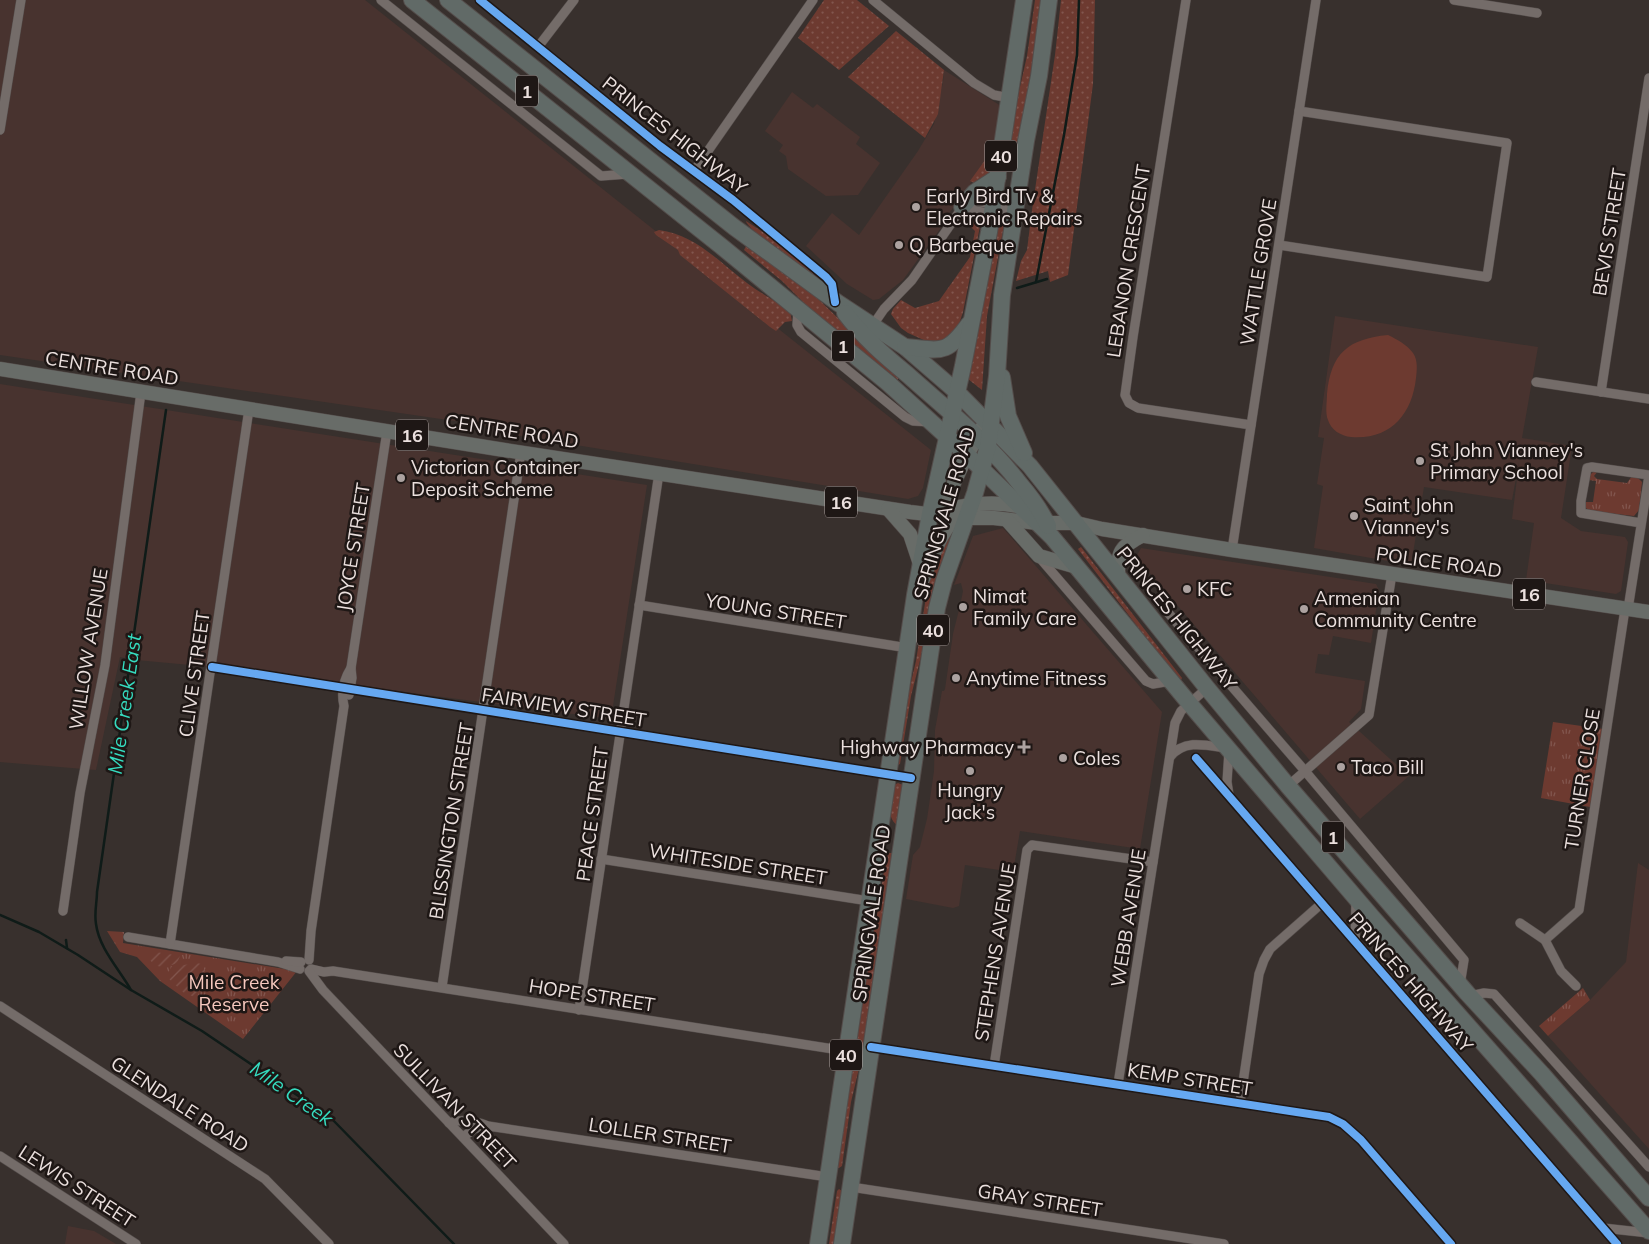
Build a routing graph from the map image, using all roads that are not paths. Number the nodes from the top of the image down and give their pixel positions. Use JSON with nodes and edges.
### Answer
{"nodes":[{"id":1,"x":21,"y":0,"type":"edge"},
{"id":2,"x":381,"y":0,"type":"edge"},
{"id":3,"x":412,"y":0,"type":"edge"},
{"id":4,"x":448,"y":0,"type":"edge"},
{"id":5,"x":480,"y":0,"type":"edge"},
{"id":6,"x":574,"y":0,"type":"edge"},
{"id":7,"x":813,"y":0,"type":"edge"},
{"id":8,"x":873,"y":0,"type":"edge"},
{"id":9,"x":1024,"y":0,"type":"edge"},
{"id":10,"x":1049,"y":0,"type":"edge"},
{"id":11,"x":1186,"y":0,"type":"edge"},
{"id":12,"x":1316,"y":0,"type":"edge"},
{"id":13,"x":1454,"y":0,"type":"edge"},
{"id":14,"x":1537,"y":13,"type":"dead end"},
{"id":15,"x":434,"y":17,"type":"junction"},
{"id":16,"x":421,"y":32,"type":"junction"},
{"id":17,"x":538,"y":47,"type":"junction"},
{"id":18,"x":504,"y":73,"type":"junction"},
{"id":19,"x":1649,"y":78,"type":"edge"},
{"id":20,"x":491,"y":88,"type":"junction"},
{"id":21,"x":1010,"y":98,"type":"junction"},
{"id":22,"x":1299,"y":111,"type":"junction"},
{"id":23,"x":0,"y":130,"type":"edge"},
{"id":24,"x":694,"y":171,"type":"junction"},
{"id":25,"x":631,"y":174,"type":"junction"},
{"id":26,"x":998,"y":177,"type":"junction"},
{"id":27,"x":679,"y":184,"type":"junction"},
{"id":28,"x":665,"y":201,"type":"junction"},
{"id":29,"x":1016,"y":208,"type":"junction"},
{"id":30,"x":993,"y":209,"type":"junction"},
{"id":31,"x":958,"y":213,"type":"junction"},
{"id":32,"x":1278,"y":244,"type":"junction"},
{"id":33,"x":837,"y":302,"type":"junction"},
{"id":34,"x":972,"y":320,"type":"junction"},
{"id":35,"x":873,"y":325,"type":"junction"},
{"id":36,"x":905,"y":347,"type":"junction"},
{"id":37,"x":998,"y":352,"type":"junction"},
{"id":38,"x":0,"y":369,"type":"edge"},
{"id":39,"x":1536,"y":382,"type":"dead end"},
{"id":40,"x":141,"y":392,"type":"junction"},
{"id":41,"x":957,"y":392,"type":"junction"},
{"id":42,"x":1600,"y":392,"type":"junction"},
{"id":43,"x":1649,"y":399,"type":"edge"},
{"id":44,"x":249,"y":409,"type":"junction"},
{"id":45,"x":952,"y":414,"type":"junction"},
{"id":46,"x":990,"y":418,"type":"junction"},
{"id":47,"x":1251,"y":424,"type":"junction"},
{"id":48,"x":387,"y":431,"type":"junction"},
{"id":49,"x":947,"y":436,"type":"junction"},
{"id":50,"x":988,"y":446,"type":"junction"},
{"id":51,"x":521,"y":452,"type":"junction"},
{"id":52,"x":967,"y":454,"type":"junction"},
{"id":53,"x":1030,"y":466,"type":"junction"},
{"id":54,"x":982,"y":468,"type":"junction"},
{"id":55,"x":659,"y":473,"type":"junction"},
{"id":56,"x":1649,"y":475,"type":"edge"},
{"id":57,"x":1021,"y":507,"type":"junction"},
{"id":58,"x":888,"y":509,"type":"junction"},
{"id":59,"x":930,"y":514,"type":"junction"},
{"id":60,"x":964,"y":514,"type":"junction"},
{"id":61,"x":1007,"y":520,"type":"junction"},
{"id":62,"x":1075,"y":523,"type":"junction"},
{"id":63,"x":1641,"y":523,"type":"junction"},
{"id":64,"x":1044,"y":524,"type":"junction"},
{"id":65,"x":1143,"y":535,"type":"junction"},
{"id":66,"x":1232,"y":550,"type":"junction"},
{"id":67,"x":1038,"y":555,"type":"junction"},
{"id":68,"x":921,"y":565,"type":"junction"},
{"id":69,"x":1077,"y":567,"type":"junction"},
{"id":70,"x":1392,"y":574,"type":"junction"},
{"id":71,"x":1118,"y":577,"type":"junction"},
{"id":72,"x":915,"y":595,"type":"junction"},
{"id":73,"x":1161,"y":599,"type":"dead end"},
{"id":74,"x":639,"y":605,"type":"junction"},
{"id":75,"x":1627,"y":609,"type":"junction"},
{"id":76,"x":1649,"y":612,"type":"edge"},
{"id":77,"x":908,"y":648,"type":"junction"},
{"id":78,"x":212,"y":667,"type":"junction"},
{"id":79,"x":1171,"y":681,"type":"junction"},
{"id":80,"x":1207,"y":688,"type":"junction"},
{"id":81,"x":347,"y":689,"type":"junction"},
{"id":82,"x":1189,"y":703,"type":"junction"},
{"id":83,"x":484,"y":710,"type":"junction"},
{"id":84,"x":620,"y":732,"type":"junction"},
{"id":85,"x":1228,"y":749,"type":"junction"},
{"id":86,"x":1170,"y":758,"type":"junction"},
{"id":87,"x":1196,"y":758,"type":"dead end"},
{"id":88,"x":1305,"y":771,"type":"junction"},
{"id":89,"x":888,"y":774,"type":"junction"},
{"id":90,"x":911,"y":778,"type":"junction"},
{"id":91,"x":1288,"y":786,"type":"junction"},
{"id":92,"x":1230,"y":798,"type":"junction"},
{"id":93,"x":601,"y":859,"type":"junction"},
{"id":94,"x":1153,"y":862,"type":"junction"},
{"id":95,"x":1356,"y":897,"type":"junction"},
{"id":96,"x":869,"y":901,"type":"junction"},
{"id":97,"x":1321,"y":904,"type":"junction"},
{"id":98,"x":63,"y":911,"type":"dead end"},
{"id":99,"x":1520,"y":923,"type":"dead end"},
{"id":100,"x":128,"y":937,"type":"dead end"},
{"id":101,"x":1545,"y":940,"type":"junction"},
{"id":102,"x":1355,"y":942,"type":"junction"},
{"id":103,"x":170,"y":944,"type":"junction"},
{"id":104,"x":306,"y":966,"type":"junction"},
{"id":105,"x":1576,"y":986,"type":"dead end"},
{"id":106,"x":442,"y":988,"type":"junction"},
{"id":107,"x":1465,"y":991,"type":"junction"},
{"id":108,"x":0,"y":1006,"type":"edge"},
{"id":109,"x":579,"y":1010,"type":"junction"},
{"id":110,"x":871,"y":1047,"type":"junction"},
{"id":111,"x":846,"y":1052,"type":"junction"},
{"id":112,"x":1556,"y":1063,"type":"junction"},
{"id":113,"x":994,"y":1066,"type":"junction"},
{"id":114,"x":1542,"y":1074,"type":"junction"},
{"id":115,"x":1118,"y":1084,"type":"junction"},
{"id":116,"x":1240,"y":1103,"type":"junction"},
{"id":117,"x":449,"y":1123,"type":"junction"},
{"id":118,"x":488,"y":1126,"type":"junction"},
{"id":119,"x":463,"y":1137,"type":"junction"},
{"id":120,"x":0,"y":1156,"type":"edge"},
{"id":121,"x":1649,"y":1168,"type":"edge"},
{"id":122,"x":828,"y":1177,"type":"junction"},
{"id":123,"x":851,"y":1187,"type":"junction"},
{"id":124,"x":1649,"y":1198,"type":"edge"},
{"id":125,"x":1603,"y":1228,"type":"junction"},
{"id":126,"x":1649,"y":1232,"type":"edge"},
{"id":127,"x":136,"y":1244,"type":"edge"},
{"id":128,"x":329,"y":1244,"type":"edge"},
{"id":129,"x":564,"y":1244,"type":"edge"},
{"id":130,"x":818,"y":1244,"type":"edge"},
{"id":131,"x":842,"y":1244,"type":"edge"},
{"id":132,"x":1224,"y":1244,"type":"edge"},
{"id":133,"x":1452,"y":1244,"type":"edge"},
{"id":134,"x":1617,"y":1244,"type":"edge"}],
"edges":[{"from":1,"to":23,"type":"street"},
{"from":2,"to":16,"type":"street"},
{"from":3,"to":15,"type":"highway","name":"PRINCES HIGHWAY","number":"1"},
{"from":4,"to":27,"type":"highway","name":"PRINCES HIGHWAY","number":"1"},
{"from":5,"to":17,"type":"street","name":"PRINCES HIGHWAY"},
{"from":6,"to":17,"type":"street"},
{"from":7,"to":24,"type":"street"},
{"from":8,"to":21,"type":"street"},
{"from":9,"to":21,"type":"highway","name":"SPRINGVALE ROAD","number":"40"},
{"from":10,"to":29,"type":"highway","name":"SPRINGVALE ROAD","number":"40"},
{"from":11,"to":47,"type":"street","name":"LEBANON CRESCENT"},
{"from":12,"to":22,"type":"street","name":"WATTLE GROVE"},
{"from":13,"to":14,"type":"street"},
{"from":15,"to":16,"type":"street"},
{"from":15,"to":18,"type":"highway","name":"PRINCES HIGHWAY","number":"1"},
{"from":16,"to":20,"type":"street"},
{"from":17,"to":24,"type":"street","name":"PRINCES HIGHWAY"},
{"from":18,"to":20,"type":"street"},
{"from":18,"to":25,"type":"highway","name":"PRINCES HIGHWAY","number":"1"},
{"from":19,"to":42,"type":"street","name":"BEVIS STREET"},
{"from":20,"to":25,"type":"street"},
{"from":21,"to":26,"type":"highway","name":"SPRINGVALE ROAD","number":"40"},
{"from":22,"to":32,"type":"street","name":"WATTLE GROVE"},
{"from":22,"to":32,"type":"street"},
{"from":24,"to":33,"type":"street","name":"PRINCES HIGHWAY"},
{"from":25,"to":28,"type":"highway","name":"PRINCES HIGHWAY","number":"1"},
{"from":26,"to":30,"type":"highway","name":"SPRINGVALE ROAD","number":"40"},
{"from":26,"to":31,"type":"highway"},
{"from":27,"to":28,"type":"highway"},
{"from":27,"to":33,"type":"highway","name":"PRINCES HIGHWAY","number":"1"},
{"from":28,"to":49,"type":"highway","name":"PRINCES HIGHWAY","number":"1"},
{"from":29,"to":30,"type":"street"},
{"from":29,"to":37,"type":"highway","name":"SPRINGVALE ROAD","number":"40"},
{"from":30,"to":31,"type":"street"},
{"from":30,"to":31,"type":"street"},
{"from":30,"to":34,"type":"highway","name":"SPRINGVALE ROAD","number":"40"},
{"from":31,"to":35,"type":"street"},
{"from":32,"to":47,"type":"street","name":"WATTLE GROVE"},
{"from":33,"to":35,"type":"highway","name":"PRINCES HIGHWAY","number":"1"},
{"from":33,"to":45,"type":"highway","name":"PRINCES HIGHWAY"},
{"from":34,"to":36,"type":"highway"},
{"from":34,"to":41,"type":"highway","name":"SPRINGVALE ROAD","number":"40"},
{"from":35,"to":36,"type":"highway","name":"PRINCES HIGHWAY","number":"1"},
{"from":36,"to":41,"type":"highway","name":"PRINCES HIGHWAY","number":"1"},
{"from":37,"to":46,"type":"highway","name":"SPRINGVALE ROAD","number":"40"},
{"from":37,"to":53,"type":"highway"},
{"from":38,"to":40,"type":"main road","name":"CENTRE ROAD","number":"16"},
{"from":39,"to":42,"type":"street"},
{"from":40,"to":44,"type":"main road","name":"CENTRE ROAD","number":"16"},
{"from":40,"to":98,"type":"street","name":"WILLOW AVENUE"},
{"from":41,"to":45,"type":"highway","name":"SPRINGVALE ROAD","number":"40"},
{"from":41,"to":46,"type":"highway","name":"PRINCES HIGHWAY","number":"1"},
{"from":42,"to":43,"type":"street"},
{"from":44,"to":48,"type":"main road","name":"CENTRE ROAD","number":"16"},
{"from":44,"to":78,"type":"street","name":"CLIVE STREET"},
{"from":45,"to":49,"type":"highway","name":"SPRINGVALE ROAD","number":"40"},
{"from":45,"to":50,"type":"highway","name":"PRINCES HIGHWAY"},
{"from":46,"to":50,"type":"highway","name":"SPRINGVALE ROAD","number":"40"},
{"from":46,"to":53,"type":"highway","name":"PRINCES HIGHWAY","number":"1"},
{"from":47,"to":66,"type":"street","name":"WATTLE GROVE"},
{"from":48,"to":51,"type":"main road","name":"CENTRE ROAD","number":"16"},
{"from":48,"to":81,"type":"street","name":"JOYCE STREET"},
{"from":49,"to":52,"type":"highway","name":"PRINCES HIGHWAY","number":"1"},
{"from":49,"to":59,"type":"highway","name":"SPRINGVALE ROAD","number":"40"},
{"from":50,"to":52,"type":"main road"},
{"from":50,"to":54,"type":"highway","name":"SPRINGVALE ROAD","number":"40"},
{"from":50,"to":64,"type":"highway","name":"PRINCES HIGHWAY"},
{"from":51,"to":55,"type":"main road","name":"CENTRE ROAD","number":"16"},
{"from":51,"to":83,"type":"street","name":"BLISSINGTON STREET"},
{"from":52,"to":54,"type":"highway","name":"PRINCES HIGHWAY","number":"1"},
{"from":52,"to":59,"type":"main road"},
{"from":53,"to":62,"type":"highway","name":"PRINCES HIGHWAY","number":"1"},
{"from":54,"to":57,"type":"highway","name":"PRINCES HIGHWAY","number":"1"},
{"from":54,"to":60,"type":"highway","name":"SPRINGVALE ROAD","number":"40"},
{"from":55,"to":58,"type":"main road","name":"CENTRE ROAD","number":"16"},
{"from":55,"to":74,"type":"street","name":"PEACE STREET"},
{"from":56,"to":63,"type":"street","name":"TURNER CLOSE"},
{"from":56,"to":63,"type":"street"},
{"from":57,"to":60,"type":"main road","name":"CENTRE ROAD","number":"16"},
{"from":57,"to":64,"type":"highway","name":"PRINCES HIGHWAY","number":"1"},
{"from":58,"to":59,"type":"main road","name":"CENTRE ROAD","number":"16"},
{"from":58,"to":68,"type":"main road"},
{"from":59,"to":60,"type":"main road","name":"CENTRE ROAD","number":"16"},
{"from":59,"to":60,"type":"main road","name":"CENTRE ROAD","number":"16"},
{"from":59,"to":68,"type":"highway","name":"SPRINGVALE ROAD","number":"40"},
{"from":60,"to":61,"type":"main road","name":"CENTRE ROAD","number":"16"},
{"from":60,"to":72,"type":"main road"},
{"from":60,"to":90,"type":"highway","name":"SPRINGVALE ROAD","number":"40"},
{"from":61,"to":64,"type":"main road","name":"CENTRE ROAD","number":"16"},
{"from":61,"to":67,"type":"main road"},
{"from":62,"to":64,"type":"main road","name":"POLICE ROAD","number":"16"},
{"from":62,"to":65,"type":"main road","name":"POLICE ROAD","number":"16"},
{"from":62,"to":71,"type":"highway","name":"PRINCES HIGHWAY","number":"1"},
{"from":63,"to":75,"type":"street","name":"TURNER CLOSE"},
{"from":64,"to":69,"type":"highway","name":"PRINCES HIGHWAY","number":"1"},
{"from":65,"to":66,"type":"main road","name":"POLICE ROAD","number":"16"},
{"from":65,"to":71,"type":"main road"},
{"from":66,"to":70,"type":"main road","name":"POLICE ROAD","number":"16"},
{"from":67,"to":69,"type":"main road"},
{"from":67,"to":79,"type":"street"},
{"from":68,"to":72,"type":"highway","name":"SPRINGVALE ROAD","number":"40"},
{"from":69,"to":79,"type":"highway","name":"PRINCES HIGHWAY","number":"1"},
{"from":70,"to":75,"type":"main road","name":"POLICE ROAD","number":"16"},
{"from":70,"to":88,"type":"street"},
{"from":71,"to":80,"type":"highway","name":"PRINCES HIGHWAY","number":"1"},
{"from":72,"to":77,"type":"highway","name":"SPRINGVALE ROAD","number":"40"},
{"from":73,"to":88,"type":"street","name":"PRINCES HIGHWAY"},
{"from":74,"to":77,"type":"street","name":"YOUNG STREET"},
{"from":74,"to":84,"type":"street","name":"PEACE STREET"},
{"from":75,"to":76,"type":"main road","name":"POLICE ROAD","number":"16"},
{"from":75,"to":101,"type":"street","name":"TURNER CLOSE"},
{"from":77,"to":89,"type":"highway","name":"SPRINGVALE ROAD","number":"40"},
{"from":78,"to":81,"type":"street","name":"FAIRVIEW STREET"},
{"from":78,"to":103,"type":"street","name":"CLIVE STREET"},
{"from":79,"to":82,"type":"highway","name":"PRINCES HIGHWAY","number":"1"},
{"from":80,"to":82,"type":"street","name":"WEBB AVENUE"},
{"from":80,"to":91,"type":"highway","name":"PRINCES HIGHWAY","number":"1"},
{"from":81,"to":83,"type":"street","name":"FAIRVIEW STREET"},
{"from":81,"to":104,"type":"street","name":"JOYCE STREET"},
{"from":82,"to":85,"type":"highway","name":"PRINCES HIGHWAY","number":"1"},
{"from":82,"to":86,"type":"street","name":"WEBB AVENUE"},
{"from":83,"to":84,"type":"street","name":"FAIRVIEW STREET"},
{"from":83,"to":106,"type":"street","name":"BLISSINGTON STREET"},
{"from":84,"to":89,"type":"street","name":"FAIRVIEW STREET"},
{"from":84,"to":93,"type":"street","name":"PEACE STREET"},
{"from":85,"to":86,"type":"street"},
{"from":85,"to":92,"type":"street"},
{"from":85,"to":95,"type":"highway","name":"PRINCES HIGHWAY","number":"1"},
{"from":86,"to":94,"type":"street","name":"WEBB AVENUE"},
{"from":87,"to":92,"type":"street","name":"PRINCES HIGHWAY"},
{"from":88,"to":91,"type":"street"},
{"from":88,"to":107,"type":"street","name":"PRINCES HIGHWAY"},
{"from":89,"to":90,"type":"street","name":"FAIRVIEW STREET"},
{"from":89,"to":96,"type":"highway","name":"SPRINGVALE ROAD","number":"40"},
{"from":90,"to":110,"type":"highway","name":"SPRINGVALE ROAD","number":"40"},
{"from":91,"to":107,"type":"highway","name":"PRINCES HIGHWAY","number":"1"},
{"from":92,"to":97,"type":"street","name":"PRINCES HIGHWAY"},
{"from":93,"to":96,"type":"street","name":"WHITESIDE STREET"},
{"from":93,"to":109,"type":"street","name":"PEACE STREET"},
{"from":94,"to":113,"type":"street","name":"STEPHENS AVENUE"},
{"from":94,"to":115,"type":"street","name":"WEBB AVENUE"},
{"from":95,"to":102,"type":"street","name":"PRINCES HIGHWAY"},
{"from":95,"to":126,"type":"highway","name":"PRINCES HIGHWAY","number":"1"},
{"from":96,"to":111,"type":"highway","name":"SPRINGVALE ROAD","number":"40"},
{"from":97,"to":102,"type":"street","name":"PRINCES HIGHWAY"},
{"from":97,"to":116,"type":"street"},
{"from":99,"to":101,"type":"street"},
{"from":100,"to":103,"type":"street","name":"HOPE STREET"},
{"from":101,"to":105,"type":"street"},
{"from":102,"to":125,"type":"street","name":"PRINCES HIGHWAY"},
{"from":103,"to":104,"type":"street","name":"HOPE STREET"},
{"from":104,"to":106,"type":"street","name":"HOPE STREET"},
{"from":104,"to":117,"type":"street","name":"SULLIVAN STREET"},
{"from":106,"to":109,"type":"street","name":"HOPE STREET"},
{"from":107,"to":112,"type":"street","name":"PRINCES HIGHWAY"},
{"from":107,"to":114,"type":"highway","name":"PRINCES HIGHWAY","number":"1"},
{"from":108,"to":128,"type":"street","name":"GLENDALE ROAD"},
{"from":109,"to":111,"type":"street","name":"HOPE STREET"},
{"from":110,"to":113,"type":"street","name":"KEMP STREET"},
{"from":110,"to":123,"type":"highway","name":"SPRINGVALE ROAD","number":"40"},
{"from":111,"to":122,"type":"highway","name":"SPRINGVALE ROAD","number":"40"},
{"from":112,"to":114,"type":"street"},
{"from":112,"to":121,"type":"street","name":"PRINCES HIGHWAY"},
{"from":113,"to":115,"type":"street","name":"KEMP STREET"},
{"from":114,"to":124,"type":"highway","name":"PRINCES HIGHWAY","number":"1"},
{"from":115,"to":116,"type":"street","name":"KEMP STREET"},
{"from":116,"to":133,"type":"street","name":"KEMP STREET"},
{"from":117,"to":118,"type":"street","name":"LOLLER STREET"},
{"from":117,"to":119,"type":"street","name":"SULLIVAN STREET"},
{"from":118,"to":119,"type":"street"},
{"from":118,"to":122,"type":"street","name":"LOLLER STREET"},
{"from":119,"to":129,"type":"street","name":"SULLIVAN STREET"},
{"from":120,"to":127,"type":"street","name":"LEWIS STREET"},
{"from":122,"to":123,"type":"highway"},
{"from":122,"to":130,"type":"highway","name":"SPRINGVALE ROAD","number":"40"},
{"from":123,"to":131,"type":"highway","name":"SPRINGVALE ROAD","number":"40"},
{"from":123,"to":132,"type":"street","name":"GRAY STREET"},
{"from":125,"to":126,"type":"street"},
{"from":125,"to":134,"type":"street","name":"PRINCES HIGHWAY"}]}
